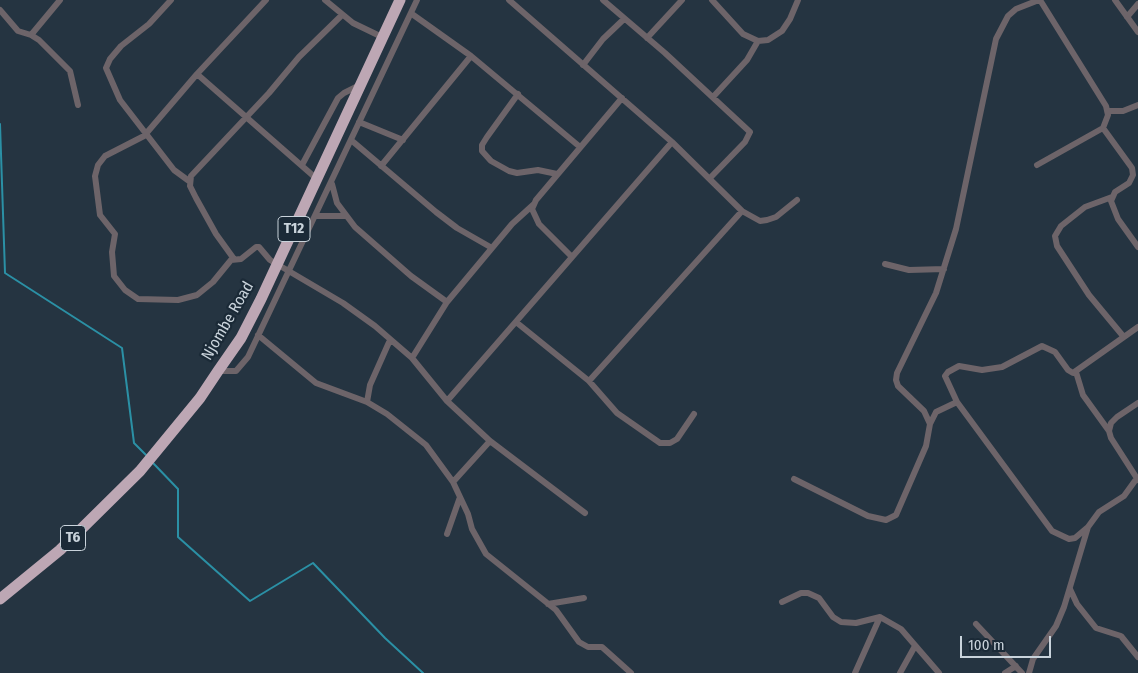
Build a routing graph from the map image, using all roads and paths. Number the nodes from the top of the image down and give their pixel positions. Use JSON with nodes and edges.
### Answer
{"nodes":[{"id":1,"x":60,"y":0,"type":"edge"},
{"id":2,"x":171,"y":0,"type":"edge"},
{"id":3,"x":266,"y":0,"type":"edge"},
{"id":4,"x":325,"y":0,"type":"edge"},
{"id":5,"x":400,"y":0,"type":"edge"},
{"id":6,"x":418,"y":0,"type":"edge"},
{"id":7,"x":509,"y":0,"type":"edge"},
{"id":8,"x":603,"y":0,"type":"edge"},
{"id":9,"x":682,"y":0,"type":"edge"},
{"id":10,"x":712,"y":0,"type":"edge"},
{"id":11,"x":798,"y":0,"type":"edge"},
{"id":12,"x":1039,"y":0,"type":"edge"},
{"id":13,"x":1116,"y":0,"type":"edge"},
{"id":14,"x":1138,"y":4,"type":"edge"},
{"id":15,"x":0,"y":10,"type":"edge"},
{"id":16,"x":412,"y":14,"type":"junction"},
{"id":17,"x":342,"y":15,"type":"junction"},
{"id":18,"x":1127,"y":17,"type":"junction"},
{"id":19,"x":624,"y":19,"type":"junction"},
{"id":20,"x":1138,"y":32,"type":"edge"},
{"id":21,"x":31,"y":34,"type":"junction"},
{"id":22,"x":382,"y":37,"type":"junction"},
{"id":23,"x":647,"y":38,"type":"junction"},
{"id":24,"x":758,"y":41,"type":"junction"},
{"id":25,"x":471,"y":56,"type":"junction"},
{"id":26,"x":583,"y":65,"type":"junction"},
{"id":27,"x":196,"y":74,"type":"junction"},
{"id":28,"x":360,"y":85,"type":"junction"},
{"id":29,"x":518,"y":94,"type":"junction"},
{"id":30,"x":713,"y":97,"type":"junction"},
{"id":31,"x":622,"y":98,"type":"junction"},
{"id":32,"x":78,"y":105,"type":"dead end"},
{"id":33,"x":1138,"y":106,"type":"edge"},
{"id":34,"x":1108,"y":111,"type":"junction"},
{"id":35,"x":246,"y":117,"type":"junction"},
{"id":36,"x":359,"y":122,"type":"junction"},
{"id":37,"x":1103,"y":128,"type":"junction"},
{"id":38,"x":147,"y":133,"type":"junction"},
{"id":39,"x":351,"y":140,"type":"junction"},
{"id":40,"x":403,"y":140,"type":"junction"},
{"id":41,"x":672,"y":142,"type":"junction"},
{"id":42,"x":580,"y":147,"type":"junction"},
{"id":43,"x":302,"y":165,"type":"junction"},
{"id":44,"x":1037,"y":165,"type":"dead end"},
{"id":45,"x":381,"y":166,"type":"junction"},
{"id":46,"x":557,"y":174,"type":"junction"},
{"id":47,"x":710,"y":178,"type":"junction"},
{"id":48,"x":318,"y":180,"type":"junction"},
{"id":49,"x":190,"y":181,"type":"junction"},
{"id":50,"x":332,"y":182,"type":"junction"},
{"id":51,"x":1112,"y":197,"type":"junction"},
{"id":52,"x":797,"y":200,"type":"dead end"},
{"id":53,"x":534,"y":204,"type":"junction"},
{"id":54,"x":742,"y":211,"type":"junction"},
{"id":55,"x":316,"y":216,"type":"junction"},
{"id":56,"x":345,"y":216,"type":"junction"},
{"id":57,"x":1138,"y":247,"type":"edge"},
{"id":58,"x":492,"y":248,"type":"junction"},
{"id":59,"x":572,"y":256,"type":"junction"},
{"id":60,"x":234,"y":259,"type":"junction"},
{"id":61,"x":278,"y":263,"type":"junction"},
{"id":62,"x":885,"y":264,"type":"dead end"},
{"id":63,"x":944,"y":269,"type":"junction"},
{"id":64,"x":289,"y":270,"type":"junction"},
{"id":65,"x":447,"y":302,"type":"junction"},
{"id":66,"x":516,"y":322,"type":"junction"},
{"id":67,"x":1138,"y":327,"type":"edge"},
{"id":68,"x":258,"y":335,"type":"junction"},
{"id":69,"x":1123,"y":336,"type":"junction"},
{"id":70,"x":390,"y":340,"type":"junction"},
{"id":71,"x":412,"y":358,"type":"junction"},
{"id":72,"x":218,"y":371,"type":"junction"},
{"id":73,"x":1076,"y":372,"type":"junction"},
{"id":74,"x":590,"y":381,"type":"junction"},
{"id":75,"x":447,"y":401,"type":"junction"},
{"id":76,"x":367,"y":402,"type":"junction"},
{"id":77,"x":957,"y":402,"type":"junction"},
{"id":78,"x":1138,"y":403,"type":"edge"},
{"id":79,"x":694,"y":414,"type":"dead end"},
{"id":80,"x":930,"y":424,"type":"junction"},
{"id":81,"x":1109,"y":431,"type":"junction"},
{"id":82,"x":490,"y":441,"type":"junction"},
{"id":83,"x":163,"y":444,"type":"joint"},
{"id":84,"x":794,"y":479,"type":"dead end"},
{"id":85,"x":1137,"y":479,"type":"edge"},
{"id":86,"x":453,"y":482,"type":"junction"},
{"id":87,"x":460,"y":497,"type":"junction"},
{"id":88,"x":585,"y":513,"type":"dead end"},
{"id":89,"x":1088,"y":526,"type":"junction"},
{"id":90,"x":447,"y":534,"type":"dead end"},
{"id":91,"x":1070,"y":589,"type":"junction"},
{"id":92,"x":584,"y":598,"type":"dead end"},
{"id":93,"x":0,"y":599,"type":"edge"},
{"id":94,"x":782,"y":602,"type":"dead end"},
{"id":95,"x":548,"y":604,"type":"junction"},
{"id":96,"x":880,"y":617,"type":"junction"},
{"id":97,"x":976,"y":624,"type":"dead end"},
{"id":98,"x":915,"y":646,"type":"junction"},
{"id":99,"x":1138,"y":657,"type":"edge"},
{"id":100,"x":1016,"y":666,"type":"junction"},
{"id":101,"x":631,"y":673,"type":"edge"},
{"id":102,"x":855,"y":673,"type":"edge"},
{"id":103,"x":900,"y":673,"type":"edge"},
{"id":104,"x":939,"y":673,"type":"edge"},
{"id":105,"x":1006,"y":673,"type":"edge"},
{"id":106,"x":1022,"y":673,"type":"edge"},
{"id":107,"x":1029,"y":673,"type":"edge"}],
"edges":[{"from":1,"to":21,"type":"street"},
{"from":2,"to":38,"type":"street"},
{"from":3,"to":27,"type":"street"},
{"from":4,"to":17,"type":"street"},
{"from":5,"to":22,"type":"highway","name":"Njombe Road","number":"T12"},
{"from":6,"to":16,"type":"street"},
{"from":7,"to":26,"type":"street"},
{"from":8,"to":19,"type":"street"},
{"from":9,"to":23,"type":"street"},
{"from":10,"to":24,"type":"street"},
{"from":11,"to":24,"type":"street"},
{"from":12,"to":34,"type":"street"},
{"from":12,"to":63,"type":"street"},
{"from":13,"to":18,"type":"street"},
{"from":14,"to":18,"type":"street"},
{"from":15,"to":21,"type":"street"},
{"from":16,"to":25,"type":"street"},
{"from":16,"to":36,"type":"street"},
{"from":17,"to":22,"type":"street"},
{"from":17,"to":35,"type":"street"},
{"from":18,"to":20,"type":"street"},
{"from":19,"to":23,"type":"street"},
{"from":19,"to":26,"type":"street"},
{"from":21,"to":32,"type":"street"},
{"from":22,"to":28,"type":"highway","name":"Njombe Road","number":"T12"},
{"from":23,"to":30,"type":"street"},
{"from":24,"to":30,"type":"street"},
{"from":25,"to":29,"type":"street"},
{"from":25,"to":40,"type":"street"},
{"from":26,"to":31,"type":"street"},
{"from":27,"to":35,"type":"street"},
{"from":27,"to":38,"type":"street"},
{"from":28,"to":43,"type":"street"},
{"from":28,"to":48,"type":"highway","name":"Njombe Road","number":"T12"},
{"from":29,"to":42,"type":"street"},
{"from":29,"to":46,"type":"street"},
{"from":30,"to":47,"type":"street"},
{"from":31,"to":41,"type":"street"},
{"from":31,"to":42,"type":"street"},
{"from":33,"to":34,"type":"street"},
{"from":34,"to":37,"type":"street"},
{"from":35,"to":43,"type":"street"},
{"from":35,"to":49,"type":"street"},
{"from":36,"to":39,"type":"street"},
{"from":36,"to":40,"type":"street"},
{"from":37,"to":44,"type":"street"},
{"from":37,"to":51,"type":"street"},
{"from":38,"to":49,"type":"street"},
{"from":38,"to":60,"type":"street"},
{"from":39,"to":45,"type":"street"},
{"from":39,"to":50,"type":"street"},
{"from":40,"to":45,"type":"street"},
{"from":41,"to":47,"type":"street"},
{"from":41,"to":59,"type":"street"},
{"from":42,"to":46,"type":"street"},
{"from":43,"to":48,"type":"street"},
{"from":45,"to":58,"type":"street"},
{"from":46,"to":53,"type":"street"},
{"from":47,"to":54,"type":"street"},
{"from":48,"to":61,"type":"highway","name":"Njombe Road","number":"T12"},
{"from":49,"to":60,"type":"street"},
{"from":50,"to":55,"type":"street"},
{"from":50,"to":56,"type":"street"},
{"from":51,"to":57,"type":"street"},
{"from":51,"to":69,"type":"street"},
{"from":52,"to":54,"type":"street"},
{"from":53,"to":58,"type":"street"},
{"from":53,"to":59,"type":"street"},
{"from":54,"to":74,"type":"street"},
{"from":55,"to":56,"type":"street"},
{"from":55,"to":64,"type":"street"},
{"from":56,"to":65,"type":"street"},
{"from":58,"to":65,"type":"street"},
{"from":59,"to":66,"type":"street"},
{"from":60,"to":61,"type":"street"},
{"from":61,"to":64,"type":"street"},
{"from":61,"to":72,"type":"highway","name":"Njombe Road","number":"T12"},
{"from":62,"to":63,"type":"street"},
{"from":63,"to":80,"type":"street"},
{"from":64,"to":68,"type":"street"},
{"from":64,"to":70,"type":"street"},
{"from":65,"to":71,"type":"street"},
{"from":66,"to":74,"type":"street"},
{"from":66,"to":75,"type":"street"},
{"from":67,"to":69,"type":"street"},
{"from":68,"to":72,"type":"street"},
{"from":68,"to":76,"type":"street"},
{"from":69,"to":73,"type":"street"},
{"from":70,"to":71,"type":"street"},
{"from":70,"to":76,"type":"street"},
{"from":71,"to":75,"type":"street"},
{"from":72,"to":83,"type":"highway","name":"Njombe Road","number":"T12"},
{"from":73,"to":77,"type":"street"},
{"from":73,"to":81,"type":"street"},
{"from":74,"to":79,"type":"street"},
{"from":75,"to":82,"type":"street"},
{"from":76,"to":86,"type":"street"},
{"from":77,"to":80,"type":"street"},
{"from":77,"to":89,"type":"street"},
{"from":78,"to":81,"type":"street"},
{"from":80,"to":84,"type":"street"},
{"from":81,"to":85,"type":"street"},
{"from":82,"to":86,"type":"street"},
{"from":82,"to":88,"type":"street"},
{"from":83,"to":93,"type":"highway","name":"Njombe Road","number":"T6"},
{"from":85,"to":89,"type":"street"},
{"from":86,"to":87,"type":"street"},
{"from":87,"to":90,"type":"street"},
{"from":87,"to":95,"type":"street"},
{"from":89,"to":91,"type":"street"},
{"from":91,"to":99,"type":"street"},
{"from":91,"to":107,"type":"street"},
{"from":92,"to":95,"type":"street"},
{"from":94,"to":96,"type":"street"},
{"from":95,"to":101,"type":"street"},
{"from":96,"to":98,"type":"street"},
{"from":96,"to":102,"type":"street"},
{"from":97,"to":100,"type":"street"},
{"from":98,"to":103,"type":"street"},
{"from":98,"to":104,"type":"street"},
{"from":100,"to":105,"type":"street"},
{"from":100,"to":106,"type":"street"}]}
